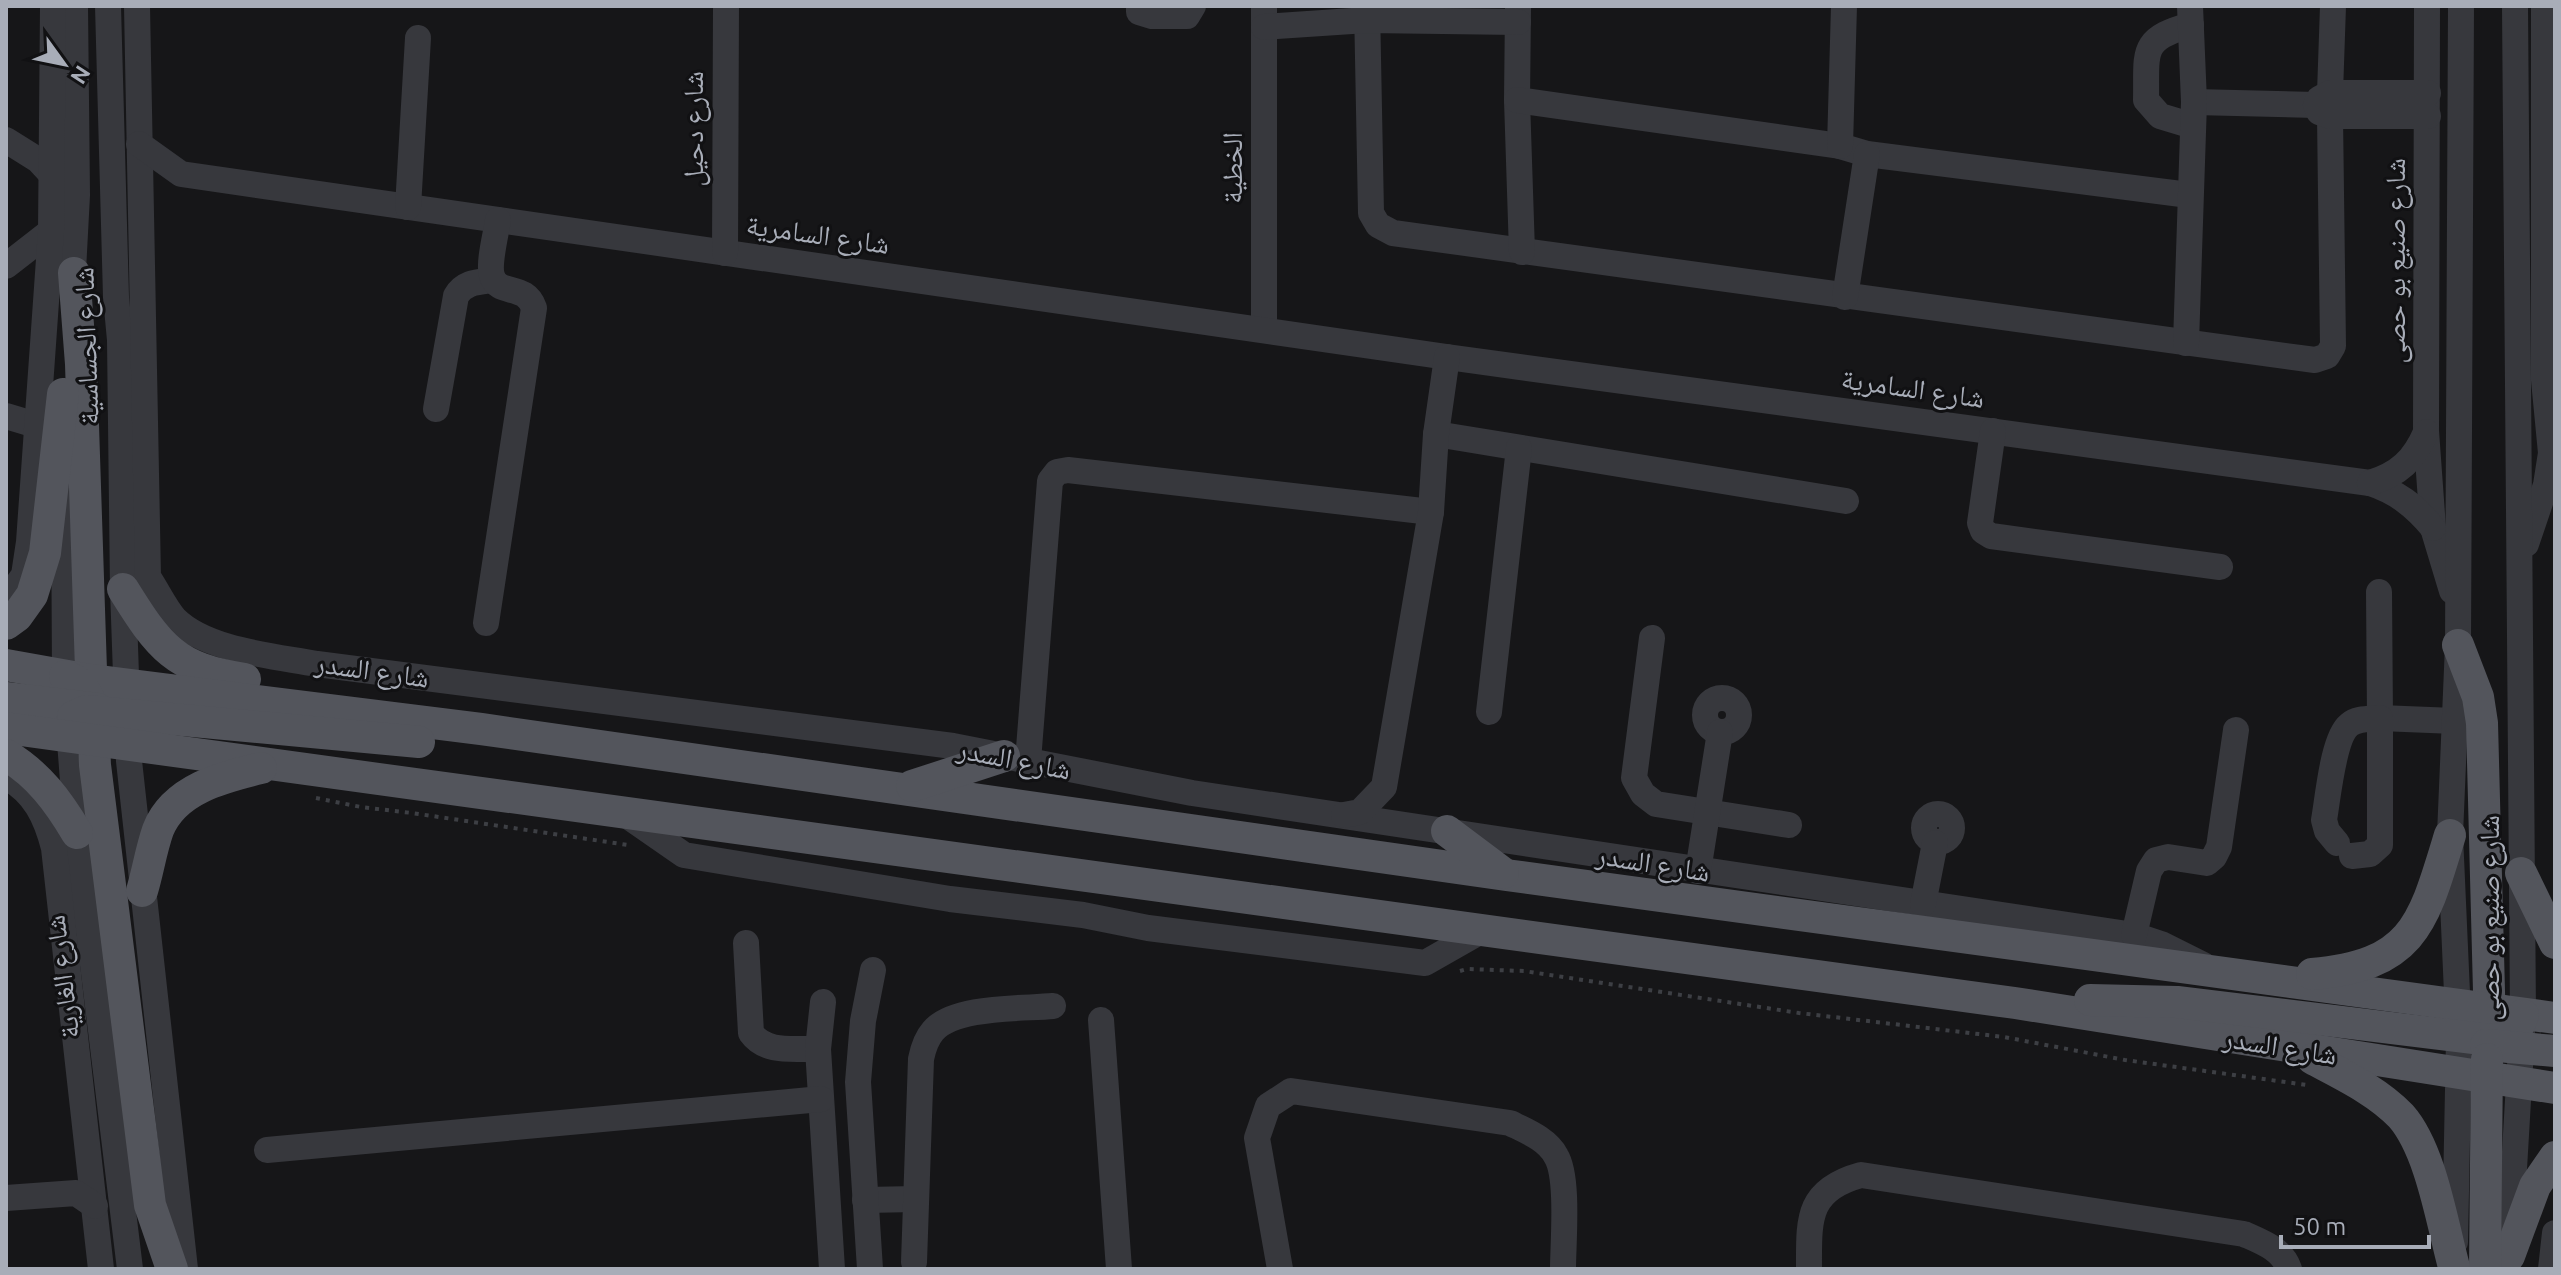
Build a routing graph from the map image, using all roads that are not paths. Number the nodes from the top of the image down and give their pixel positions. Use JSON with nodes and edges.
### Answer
{"nodes":[{"id":1,"x":53,"y":6,"type":"edge"},
{"id":2,"x":75,"y":6,"type":"edge"},
{"id":3,"x":108,"y":6,"type":"edge"},
{"id":4,"x":137,"y":6,"type":"edge"},
{"id":5,"x":726,"y":6,"type":"edge"},
{"id":6,"x":1139,"y":6,"type":"edge"},
{"id":7,"x":1193,"y":6,"type":"edge"},
{"id":8,"x":1844,"y":6,"type":"edge"},
{"id":9,"x":2333,"y":6,"type":"edge"},
{"id":10,"x":2427,"y":6,"type":"edge"},
{"id":11,"x":2461,"y":6,"type":"edge"},
{"id":12,"x":2515,"y":6,"type":"edge"},
{"id":13,"x":2544,"y":6,"type":"edge"},
{"id":14,"x":1367,"y":13,"type":"edge"},
{"id":15,"x":1518,"y":14,"type":"edge"},
{"id":16,"x":2191,"y":16,"type":"edge"},
{"id":17,"x":1264,"y":17,"type":"edge"},
{"id":18,"x":418,"y":38,"type":"dead end"},
{"id":19,"x":1517,"y":100,"type":"junction"},
{"id":20,"x":2326,"y":105,"type":"junction"},
{"id":21,"x":2428,"y":105,"type":"junction"},
{"id":22,"x":2194,"y":114,"type":"junction"},
{"id":23,"x":6,"y":140,"type":"edge"},
{"id":24,"x":139,"y":144,"type":"junction"},
{"id":25,"x":1840,"y":146,"type":"junction"},
{"id":26,"x":1867,"y":154,"type":"junction"},
{"id":27,"x":51,"y":174,"type":"junction"},
{"id":28,"x":181,"y":174,"type":"junction"},
{"id":29,"x":2189,"y":195,"type":"junction"},
{"id":30,"x":141,"y":200,"type":"junction"},
{"id":31,"x":408,"y":207,"type":"junction"},
{"id":32,"x":498,"y":220,"type":"junction"},
{"id":33,"x":51,"y":231,"type":"junction"},
{"id":34,"x":1522,"y":252,"type":"junction"},
{"id":35,"x":725,"y":253,"type":"junction"},
{"id":36,"x":141,"y":263,"type":"junction"},
{"id":37,"x":74,"y":264,"type":"junction"},
{"id":38,"x":6,"y":266,"type":"edge"},
{"id":39,"x":493,"y":280,"type":"junction"},
{"id":40,"x":2549,"y":291,"type":"edge"},
{"id":41,"x":116,"y":297,"type":"junction"},
{"id":42,"x":1845,"y":297,"type":"junction"},
{"id":43,"x":1264,"y":330,"type":"junction"},
{"id":44,"x":2186,"y":343,"type":"junction"},
{"id":45,"x":1447,"y":357,"type":"junction"},
{"id":46,"x":2550,"y":372,"type":"edge"},
{"id":47,"x":63,"y":394,"type":"junction"},
{"id":48,"x":436,"y":409,"type":"dead end"},
{"id":49,"x":6,"y":416,"type":"edge"},
{"id":50,"x":36,"y":425,"type":"junction"},
{"id":51,"x":1993,"y":431,"type":"junction"},
{"id":52,"x":2426,"y":431,"type":"junction"},
{"id":53,"x":1436,"y":434,"type":"junction"},
{"id":54,"x":1519,"y":448,"type":"junction"},
{"id":55,"x":2370,"y":483,"type":"junction"},
{"id":56,"x":1846,"y":501,"type":"dead end"},
{"id":57,"x":1431,"y":512,"type":"junction"},
{"id":58,"x":2433,"y":528,"type":"junction"},
{"id":59,"x":2220,"y":567,"type":"dead end"},
{"id":60,"x":2519,"y":567,"type":"junction"},
{"id":61,"x":123,"y":589,"type":"junction"},
{"id":62,"x":2379,"y":592,"type":"dead end"},
{"id":63,"x":6,"y":600,"type":"edge"},
{"id":64,"x":2458,"y":609,"type":"junction"},
{"id":65,"x":486,"y":623,"type":"dead end"},
{"id":66,"x":6,"y":624,"type":"edge"},
{"id":67,"x":1652,"y":638,"type":"dead end"},
{"id":68,"x":2458,"y":645,"type":"junction"},
{"id":69,"x":6,"y":665,"type":"edge"},
{"id":70,"x":6,"y":698,"type":"edge"},
{"id":71,"x":84,"y":709,"type":"junction"},
{"id":72,"x":1489,"y":712,"type":"dead end"},
{"id":73,"x":127,"y":714,"type":"junction"},
{"id":74,"x":2380,"y":718,"type":"junction"},
{"id":75,"x":2455,"y":721,"type":"junction"},
{"id":76,"x":6,"y":728,"type":"edge"},
{"id":77,"x":481,"y":729,"type":"junction"},
{"id":78,"x":2236,"y":730,"type":"dead end"},
{"id":79,"x":1720,"y":732,"type":"dead end"},
{"id":80,"x":6,"y":755,"type":"edge"},
{"id":81,"x":1016,"y":759,"type":"junction"},
{"id":82,"x":273,"y":765,"type":"junction"},
{"id":83,"x":6,"y":777,"type":"edge"},
{"id":84,"x":1384,"y":787,"type":"junction"},
{"id":85,"x":904,"y":789,"type":"junction"},
{"id":86,"x":622,"y":812,"type":"junction"},
{"id":87,"x":1706,"y":814,"type":"junction"},
{"id":88,"x":1344,"y":815,"type":"junction"},
{"id":89,"x":1789,"y":825,"type":"dead end"},
{"id":90,"x":1432,"y":829,"type":"junction"},
{"id":91,"x":77,"y":833,"type":"junction"},
{"id":92,"x":2450,"y":835,"type":"junction"},
{"id":93,"x":1935,"y":843,"type":"dead end"},
{"id":94,"x":1698,"y":871,"type":"junction"},
{"id":95,"x":2521,"y":873,"type":"junction"},
{"id":96,"x":1506,"y":875,"type":"junction"},
{"id":97,"x":142,"y":891,"type":"junction"},
{"id":98,"x":1923,"y":904,"type":"junction"},
{"id":99,"x":1483,"y":930,"type":"junction"},
{"id":100,"x":2134,"y":935,"type":"junction"},
{"id":101,"x":746,"y":943,"type":"dead end"},
{"id":102,"x":2555,"y":943,"type":"edge"},
{"id":103,"x":873,"y":970,"type":"dead end"},
{"id":104,"x":2210,"y":970,"type":"junction"},
{"id":105,"x":93,"y":972,"type":"junction"},
{"id":106,"x":2261,"y":978,"type":"junction"},
{"id":107,"x":823,"y":1002,"type":"dead end"},
{"id":108,"x":2015,"y":1003,"type":"junction"},
{"id":109,"x":1053,"y":1006,"type":"dead end"},
{"id":110,"x":74,"y":1012,"type":"junction"},
{"id":111,"x":2523,"y":1015,"type":"junction"},
{"id":112,"x":2555,"y":1018,"type":"edge"},
{"id":113,"x":1101,"y":1020,"type":"dead end"},
{"id":114,"x":2486,"y":1034,"type":"junction"},
{"id":115,"x":2292,"y":1048,"type":"junction"},
{"id":116,"x":818,"y":1049,"type":"junction"},
{"id":117,"x":2555,"y":1051,"type":"edge"},
{"id":118,"x":2473,"y":1075,"type":"junction"},
{"id":119,"x":2520,"y":1083,"type":"junction"},
{"id":120,"x":2555,"y":1088,"type":"edge"},
{"id":121,"x":821,"y":1099,"type":"junction"},
{"id":122,"x":267,"y":1150,"type":"dead end"},
{"id":123,"x":2555,"y":1157,"type":"edge"},
{"id":124,"x":87,"y":1191,"type":"junction"},
{"id":125,"x":6,"y":1198,"type":"edge"},
{"id":126,"x":916,"y":1199,"type":"junction"},
{"id":127,"x":865,"y":1200,"type":"junction"},
{"id":128,"x":2555,"y":1233,"type":"edge"},
{"id":129,"x":914,"y":1262,"type":"dead end"},
{"id":130,"x":2482,"y":1266,"type":"edge"},
{"id":131,"x":101,"y":1269,"type":"edge"},
{"id":132,"x":130,"y":1269,"type":"edge"},
{"id":133,"x":172,"y":1269,"type":"edge"},
{"id":134,"x":185,"y":1269,"type":"edge"},
{"id":135,"x":832,"y":1269,"type":"edge"},
{"id":136,"x":870,"y":1269,"type":"edge"},
{"id":137,"x":1119,"y":1269,"type":"edge"},
{"id":138,"x":1280,"y":1269,"type":"edge"},
{"id":139,"x":1563,"y":1269,"type":"edge"},
{"id":140,"x":1809,"y":1269,"type":"edge"},
{"id":141,"x":2289,"y":1269,"type":"edge"},
{"id":142,"x":2551,"y":1269,"type":"edge"}],
"edges":[{"from":1,"to":27,"type":"street","name":"شارع الجساسية"},
{"from":2,"to":37,"type":"street","name":"شارع الجساسية"},
{"from":3,"to":41,"type":"street","name":"شارع الجساسية"},
{"from":4,"to":24,"type":"street","name":"شارع الجساسية"},
{"from":5,"to":35,"type":"street","name":"شارع دحيل"},
{"from":6,"to":7,"type":"street"},
{"from":8,"to":25,"type":"street"},
{"from":9,"to":20,"type":"street"},
{"from":10,"to":21,"type":"street","name":"شارع صنيع بو حصى"},
{"from":11,"to":64,"type":"street","name":"شارع صنيع بو حصى"},
{"from":12,"to":60,"type":"street","name":"شارع صنيع بو حصى"},
{"from":13,"to":40,"type":"street","name":"شارع صنيع بو حصى"},
{"from":14,"to":15,"type":"street"},
{"from":14,"to":17,"type":"street"},
{"from":14,"to":34,"type":"street"},
{"from":15,"to":19,"type":"street"},
{"from":16,"to":22,"type":"street"},
{"from":16,"to":22,"type":"street"},
{"from":17,"to":43,"type":"street","name":"الخطية"},
{"from":18,"to":31,"type":"street"},
{"from":19,"to":25,"type":"street"},
{"from":19,"to":34,"type":"street"},
{"from":20,"to":21,"type":"street"},
{"from":20,"to":22,"type":"street"},
{"from":20,"to":44,"type":"street"},
{"from":21,"to":52,"type":"street","name":"شارع صنيع بو حصى"},
{"from":22,"to":29,"type":"street"},
{"from":23,"to":27,"type":"street"},
{"from":24,"to":28,"type":"street","name":"شارع السامرية"},
{"from":24,"to":30,"type":"street","name":"شارع الجساسية"},
{"from":25,"to":26,"type":"street"},
{"from":26,"to":29,"type":"street"},
{"from":26,"to":42,"type":"street"},
{"from":27,"to":33,"type":"street","name":"شارع الجساسية"},
{"from":28,"to":30,"type":"street"},
{"from":28,"to":31,"type":"street","name":"شارع السامرية"},
{"from":29,"to":44,"type":"street"},
{"from":30,"to":36,"type":"street","name":"شارع الجساسية"},
{"from":31,"to":32,"type":"street","name":"شارع السامرية"},
{"from":32,"to":35,"type":"street","name":"شارع السامرية"},
{"from":32,"to":39,"type":"street"},
{"from":33,"to":37,"type":"street"},
{"from":33,"to":38,"type":"street"},
{"from":33,"to":50,"type":"street","name":"شارع الجساسية"},
{"from":34,"to":42,"type":"street"},
{"from":35,"to":43,"type":"street","name":"شارع السامرية"},
{"from":36,"to":41,"type":"street"},
{"from":36,"to":81,"type":"street","name":"شارع السدر"},
{"from":37,"to":47,"type":"street","name":"شارع الجساسية"},
{"from":37,"to":71,"type":"main road"},
{"from":39,"to":48,"type":"street"},
{"from":39,"to":65,"type":"street"},
{"from":40,"to":46,"type":"street","name":"شارع صنيع بو حصى"},
{"from":41,"to":61,"type":"street","name":"شارع الجساسية"},
{"from":42,"to":44,"type":"street"},
{"from":43,"to":45,"type":"street","name":"شارع السامرية"},
{"from":45,"to":51,"type":"street","name":"شارع السامرية"},
{"from":45,"to":53,"type":"street"},
{"from":46,"to":60,"type":"street","name":"شارع صنيع بو حصى"},
{"from":47,"to":66,"type":"main road"},
{"from":47,"to":71,"type":"street","name":"شارع الجساسية"},
{"from":49,"to":50,"type":"street"},
{"from":50,"to":63,"type":"street","name":"شارع الجساسية"},
{"from":51,"to":55,"type":"street","name":"شارع السامرية"},
{"from":51,"to":59,"type":"street"},
{"from":52,"to":55,"type":"street"},
{"from":52,"to":58,"type":"street","name":"شارع صنيع بو حصى"},
{"from":53,"to":54,"type":"street"},
{"from":53,"to":57,"type":"street"},
{"from":54,"to":56,"type":"street"},
{"from":54,"to":72,"type":"street"},
{"from":55,"to":58,"type":"street","name":"شارع السامرية"},
{"from":57,"to":81,"type":"street"},
{"from":57,"to":84,"type":"street"},
{"from":58,"to":64,"type":"street","name":"شارع صنيع بو حصى"},
{"from":60,"to":95,"type":"street","name":"شارع صنيع بو حصى"},
{"from":61,"to":73,"type":"street","name":"شارع الجساسية"},
{"from":61,"to":77,"type":"main road"},
{"from":62,"to":74,"type":"street"},
{"from":64,"to":68,"type":"street","name":"شارع صنيع بو حصى"},
{"from":67,"to":87,"type":"street"},
{"from":68,"to":75,"type":"street","name":"شارع صنيع بو حصى"},
{"from":68,"to":114,"type":"main road"},
{"from":69,"to":71,"type":"main road","name":"شارع السدر"},
{"from":70,"to":71,"type":"main road"},
{"from":71,"to":73,"type":"main road","name":"شارع السدر"},
{"from":71,"to":73,"type":"main road","name":"شارع السدر"},
{"from":71,"to":76,"type":"main road","name":"شارع السدر"},
{"from":71,"to":91,"type":"street","name":"شارع الغارية"},
{"from":71,"to":133,"type":"main road"},
{"from":73,"to":77,"type":"main road"},
{"from":73,"to":82,"type":"main road","name":"شارع السدر"},
{"from":73,"to":97,"type":"street"},
{"from":74,"to":74,"type":"street"},
{"from":74,"to":75,"type":"street"},
{"from":75,"to":92,"type":"street","name":"شارع صنيع بو حصى"},
{"from":77,"to":85,"type":"main road","name":"شارع السدر"},
{"from":78,"to":100,"type":"street"},
{"from":79,"to":87,"type":"street"},
{"from":80,"to":91,"type":"main road"},
{"from":81,"to":85,"type":"main road"},
{"from":81,"to":88,"type":"street","name":"شارع السدر"},
{"from":82,"to":86,"type":"main road","name":"شارع السدر"},
{"from":82,"to":97,"type":"main road"},
{"from":83,"to":110,"type":"street"},
{"from":84,"to":88,"type":"street"},
{"from":84,"to":90,"type":"street"},
{"from":85,"to":96,"type":"main road","name":"شارع السدر"},
{"from":86,"to":99,"type":"main road","name":"شارع السدر"},
{"from":86,"to":99,"type":"street","name":"شارع السدر"},
{"from":87,"to":89,"type":"street"},
{"from":87,"to":94,"type":"street"},
{"from":88,"to":90,"type":"street","name":"شارع السدر"},
{"from":90,"to":94,"type":"street","name":"شارع السدر"},
{"from":90,"to":96,"type":"main road"},
{"from":91,"to":105,"type":"street","name":"شارع الغارية"},
{"from":92,"to":106,"type":"main road"},
{"from":92,"to":114,"type":"street","name":"شارع صنيع بو حصى"},
{"from":93,"to":98,"type":"street"},
{"from":94,"to":98,"type":"street","name":"شارع السدر"},
{"from":95,"to":102,"type":"main road"},
{"from":95,"to":111,"type":"street","name":"شارع صنيع بو حصى"},
{"from":96,"to":104,"type":"main road","name":"شارع السدر"},
{"from":97,"to":134,"type":"street"},
{"from":98,"to":100,"type":"street","name":"شارع السدر"},
{"from":99,"to":108,"type":"main road","name":"شارع السدر"},
{"from":100,"to":104,"type":"street","name":"شارع السدر"},
{"from":101,"to":116,"type":"street"},
{"from":103,"to":127,"type":"street"},
{"from":104,"to":106,"type":"main road","name":"شارع السدر"},
{"from":105,"to":110,"type":"street"},
{"from":105,"to":132,"type":"street","name":"شارع الغارية"},
{"from":106,"to":114,"type":"main road","name":"شارع السدر"},
{"from":107,"to":116,"type":"street"},
{"from":108,"to":114,"type":"main road"},
{"from":108,"to":115,"type":"main road","name":"شارع السدر"},
{"from":109,"to":126,"type":"street"},
{"from":110,"to":124,"type":"street","name":"شارع الغارية"},
{"from":111,"to":112,"type":"main road","name":"شارع السدر"},
{"from":111,"to":114,"type":"main road","name":"شارع السدر"},
{"from":113,"to":137,"type":"street"},
{"from":114,"to":117,"type":"main road"},
{"from":114,"to":118,"type":"main road"},
{"from":114,"to":119,"type":"main road"},
{"from":115,"to":118,"type":"main road","name":"شارع السدر"},
{"from":115,"to":130,"type":"main road"},
{"from":116,"to":121,"type":"street"},
{"from":118,"to":119,"type":"main road","name":"شارع السدر"},
{"from":118,"to":130,"type":"main road"},
{"from":119,"to":120,"type":"main road","name":"شارع السدر"},
{"from":119,"to":130,"type":"street"},
{"from":121,"to":122,"type":"street"},
{"from":121,"to":135,"type":"street"},
{"from":123,"to":130,"type":"main road"},
{"from":124,"to":125,"type":"street"},
{"from":124,"to":131,"type":"street","name":"شارع الغارية"},
{"from":126,"to":127,"type":"street"},
{"from":126,"to":129,"type":"street"},
{"from":127,"to":136,"type":"street"},
{"from":128,"to":142,"type":"street"},
{"from":138,"to":139,"type":"street"},
{"from":140,"to":141,"type":"street"}]}
